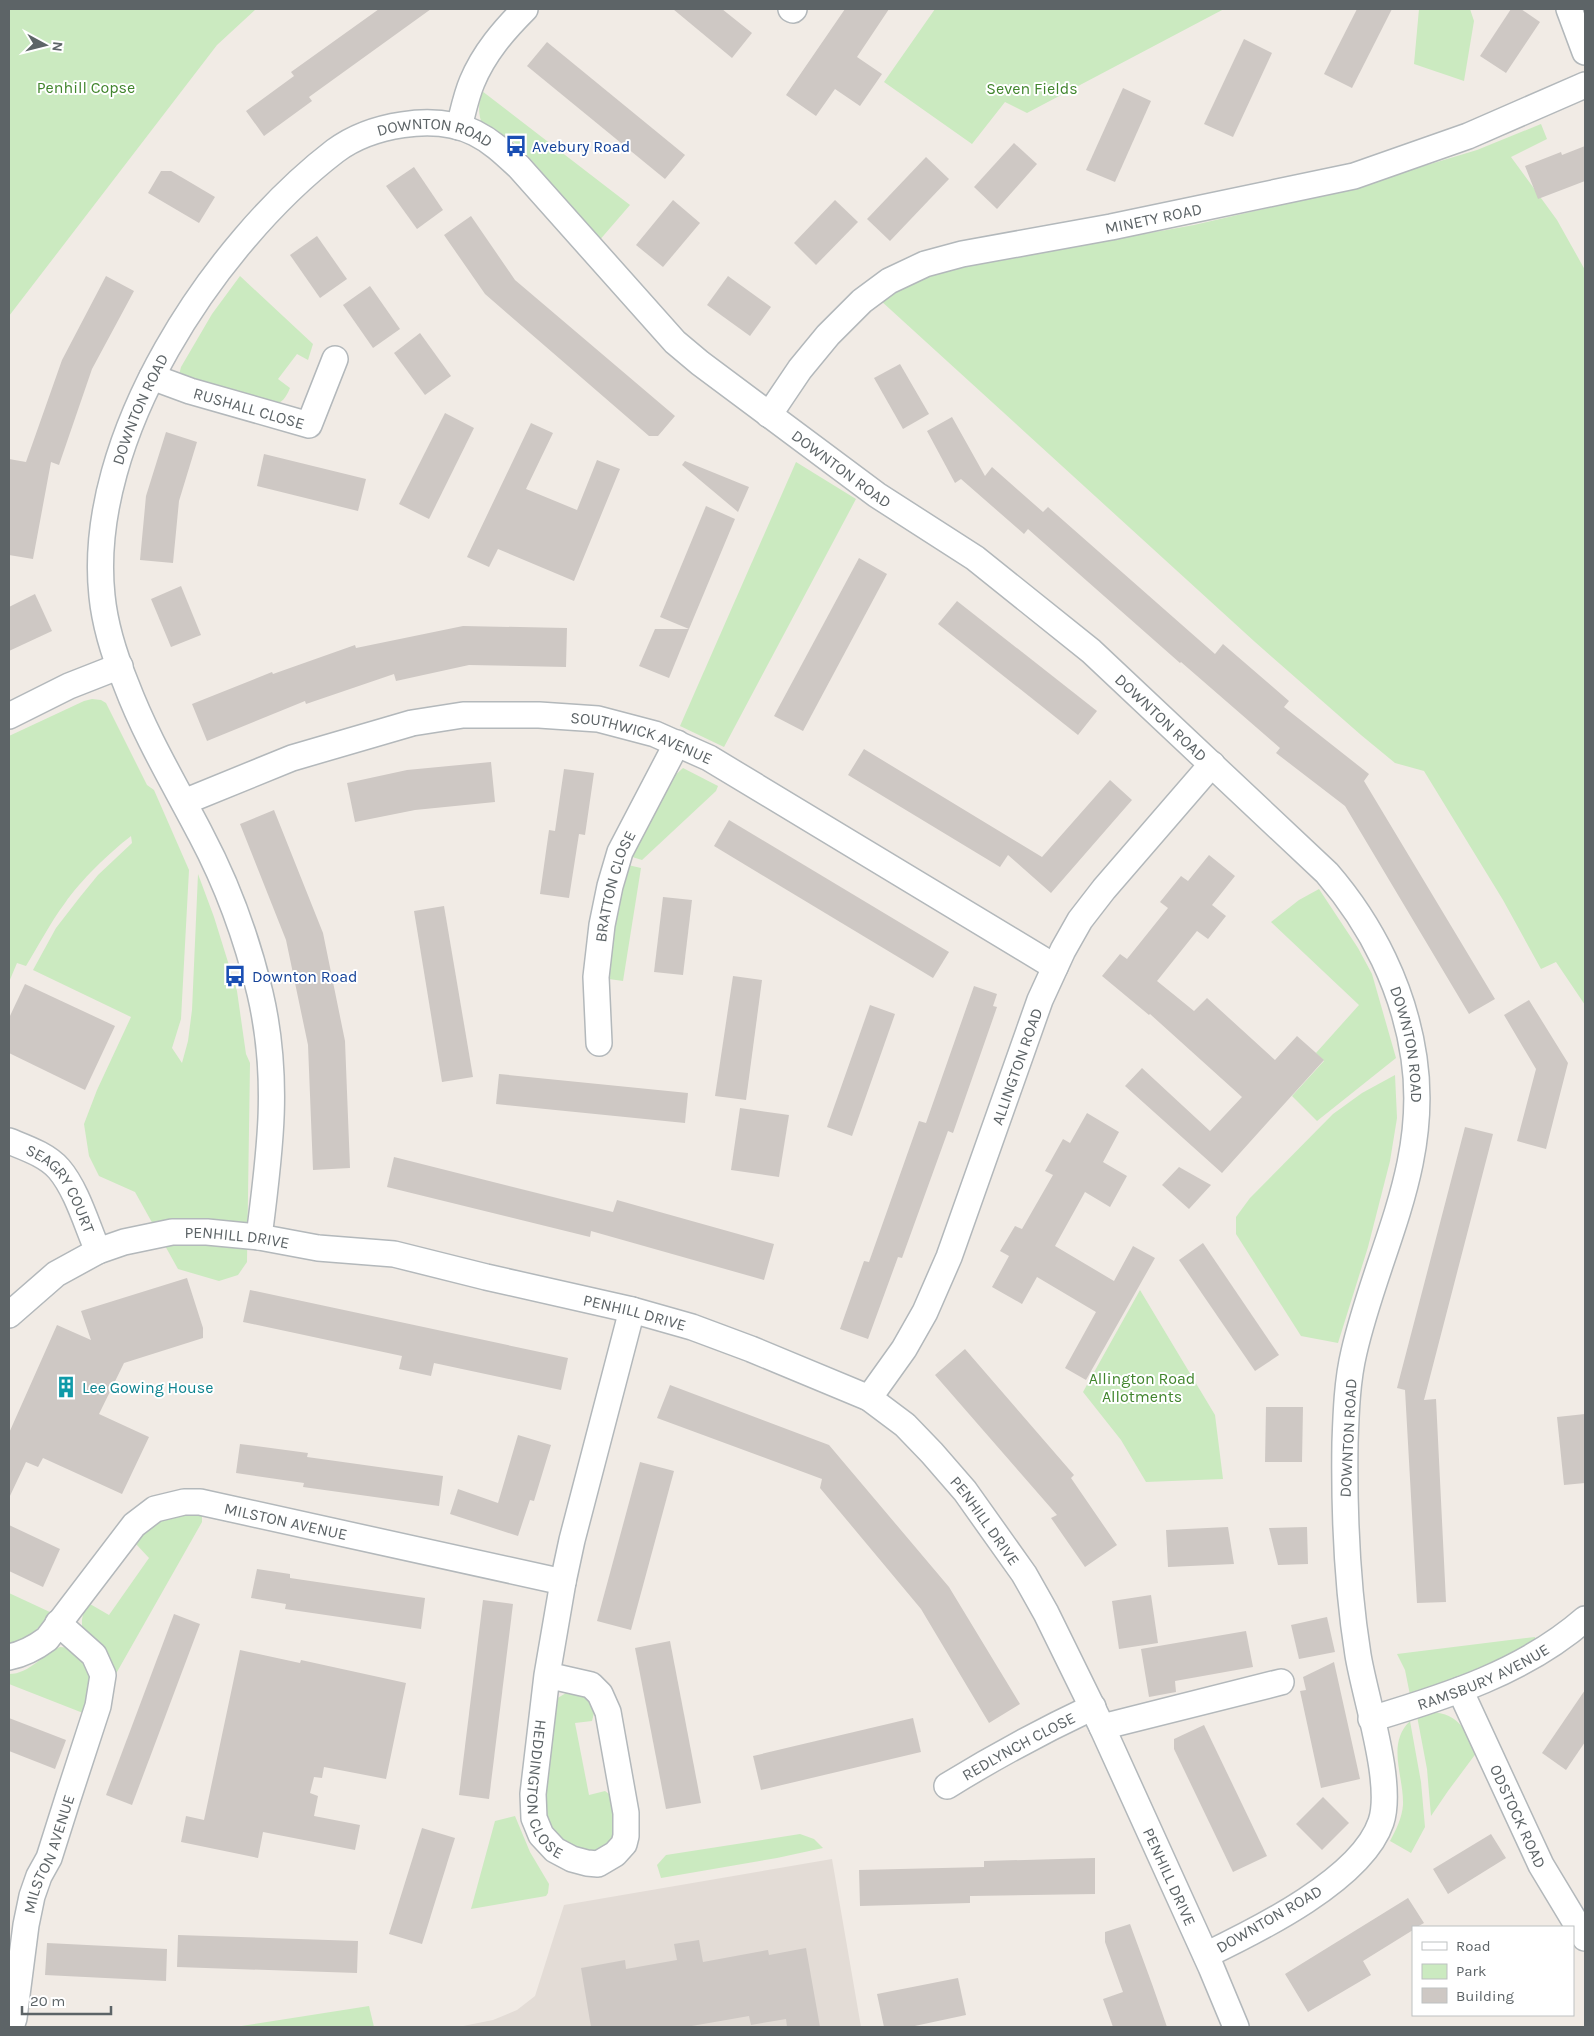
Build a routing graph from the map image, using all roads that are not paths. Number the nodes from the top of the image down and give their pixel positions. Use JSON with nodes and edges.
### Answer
{"nodes":[{"id":1,"x":525,"y":9,"type":"edge"},
{"id":2,"x":1569,"y":9,"type":"edge"},
{"id":3,"x":1585,"y":52,"type":"edge"},
{"id":4,"x":1585,"y":85,"type":"edge"},
{"id":5,"x":459,"y":127,"type":"junction"},
{"id":6,"x":335,"y":359,"type":"dead end"},
{"id":7,"x":152,"y":377,"type":"junction"},
{"id":8,"x":769,"y":415,"type":"junction"},
{"id":9,"x":120,"y":666,"type":"junction"},
{"id":10,"x":9,"y":716,"type":"edge"},
{"id":11,"x":677,"y":742,"type":"junction"},
{"id":12,"x":1212,"y":764,"type":"junction"},
{"id":13,"x":184,"y":802,"type":"junction"},
{"id":14,"x":1055,"y":966,"type":"junction"},
{"id":15,"x":599,"y":1043,"type":"dead end"},
{"id":16,"x":9,"y":1141,"type":"edge"},
{"id":17,"x":259,"y":1237,"type":"junction"},
{"id":18,"x":98,"y":1251,"type":"junction"},
{"id":19,"x":632,"y":1310,"type":"junction"},
{"id":20,"x":9,"y":1315,"type":"edge"},
{"id":21,"x":869,"y":1398,"type":"junction"},
{"id":22,"x":563,"y":1582,"type":"junction"},
{"id":23,"x":1585,"y":1619,"type":"edge"},
{"id":24,"x":58,"y":1622,"type":"junction"},
{"id":25,"x":9,"y":1657,"type":"edge"},
{"id":26,"x":547,"y":1675,"type":"junction"},
{"id":27,"x":1281,"y":1682,"type":"dead end"},
{"id":28,"x":1460,"y":1690,"type":"junction"},
{"id":29,"x":1097,"y":1717,"type":"junction"},
{"id":30,"x":1371,"y":1719,"type":"junction"},
{"id":31,"x":947,"y":1786,"type":"dead end"},
{"id":32,"x":1585,"y":1938,"type":"edge"},
{"id":33,"x":1206,"y":1955,"type":"junction"},
{"id":34,"x":12,"y":2023,"type":"edge"},
{"id":35,"x":1236,"y":2027,"type":"edge"}],
"edges":[{"from":1,"to":5,"type":"street"},
{"from":2,"to":3,"type":"street"},
{"from":4,"to":8,"type":"street","name":"MINETY ROAD"},
{"from":5,"to":7,"type":"street","name":"DOWNTON ROAD"},
{"from":5,"to":8,"type":"street","name":"DOWNTON ROAD"},
{"from":6,"to":7,"type":"street","name":"RUSHALL CLOSE"},
{"from":7,"to":9,"type":"street","name":"DOWNTON ROAD"},
{"from":8,"to":12,"type":"street","name":"DOWNTON ROAD"},
{"from":9,"to":10,"type":"street"},
{"from":9,"to":13,"type":"street","name":"DOWNTON ROAD"},
{"from":11,"to":13,"type":"street","name":"SOUTHWICK AVENUE"},
{"from":11,"to":14,"type":"street","name":"SOUTHWICK AVENUE"},
{"from":11,"to":15,"type":"street","name":"BRATTON CLOSE"},
{"from":12,"to":14,"type":"street","name":"ALLINGTON ROAD"},
{"from":12,"to":30,"type":"street","name":"DOWNTON ROAD"},
{"from":13,"to":17,"type":"street","name":"DOWNTON ROAD"},
{"from":14,"to":21,"type":"street","name":"ALLINGTON ROAD"},
{"from":16,"to":18,"type":"street","name":"SEAGRY COURT"},
{"from":17,"to":18,"type":"street","name":"PENHILL DRIVE"},
{"from":17,"to":19,"type":"street","name":"PENHILL DRIVE"},
{"from":18,"to":20,"type":"street","name":"PENHILL DRIVE"},
{"from":19,"to":21,"type":"street","name":"PENHILL DRIVE"},
{"from":19,"to":22,"type":"street","name":"HEDDINGTON CLOSE"},
{"from":21,"to":29,"type":"street","name":"PENHILL DRIVE"},
{"from":22,"to":24,"type":"street","name":"MILSTON AVENUE"},
{"from":22,"to":26,"type":"street","name":"HEDDINGTON CLOSE"},
{"from":23,"to":28,"type":"street","name":"RAMSBURY AVENUE"},
{"from":24,"to":25,"type":"street","name":"MILSTON AVENUE"},
{"from":24,"to":34,"type":"street","name":"MILSTON AVENUE"},
{"from":26,"to":26,"type":"street","name":"HEDDINGTON CLOSE"},
{"from":27,"to":29,"type":"street"},
{"from":28,"to":30,"type":"street","name":"RAMSBURY AVENUE"},
{"from":28,"to":32,"type":"street","name":"ODSTOCK ROAD"},
{"from":29,"to":31,"type":"street","name":"REDLYNCH CLOSE"},
{"from":29,"to":33,"type":"street","name":"PENHILL DRIVE"},
{"from":30,"to":33,"type":"street","name":"DOWNTON ROAD"},
{"from":33,"to":35,"type":"street","name":"PENHILL DRIVE"}]}
